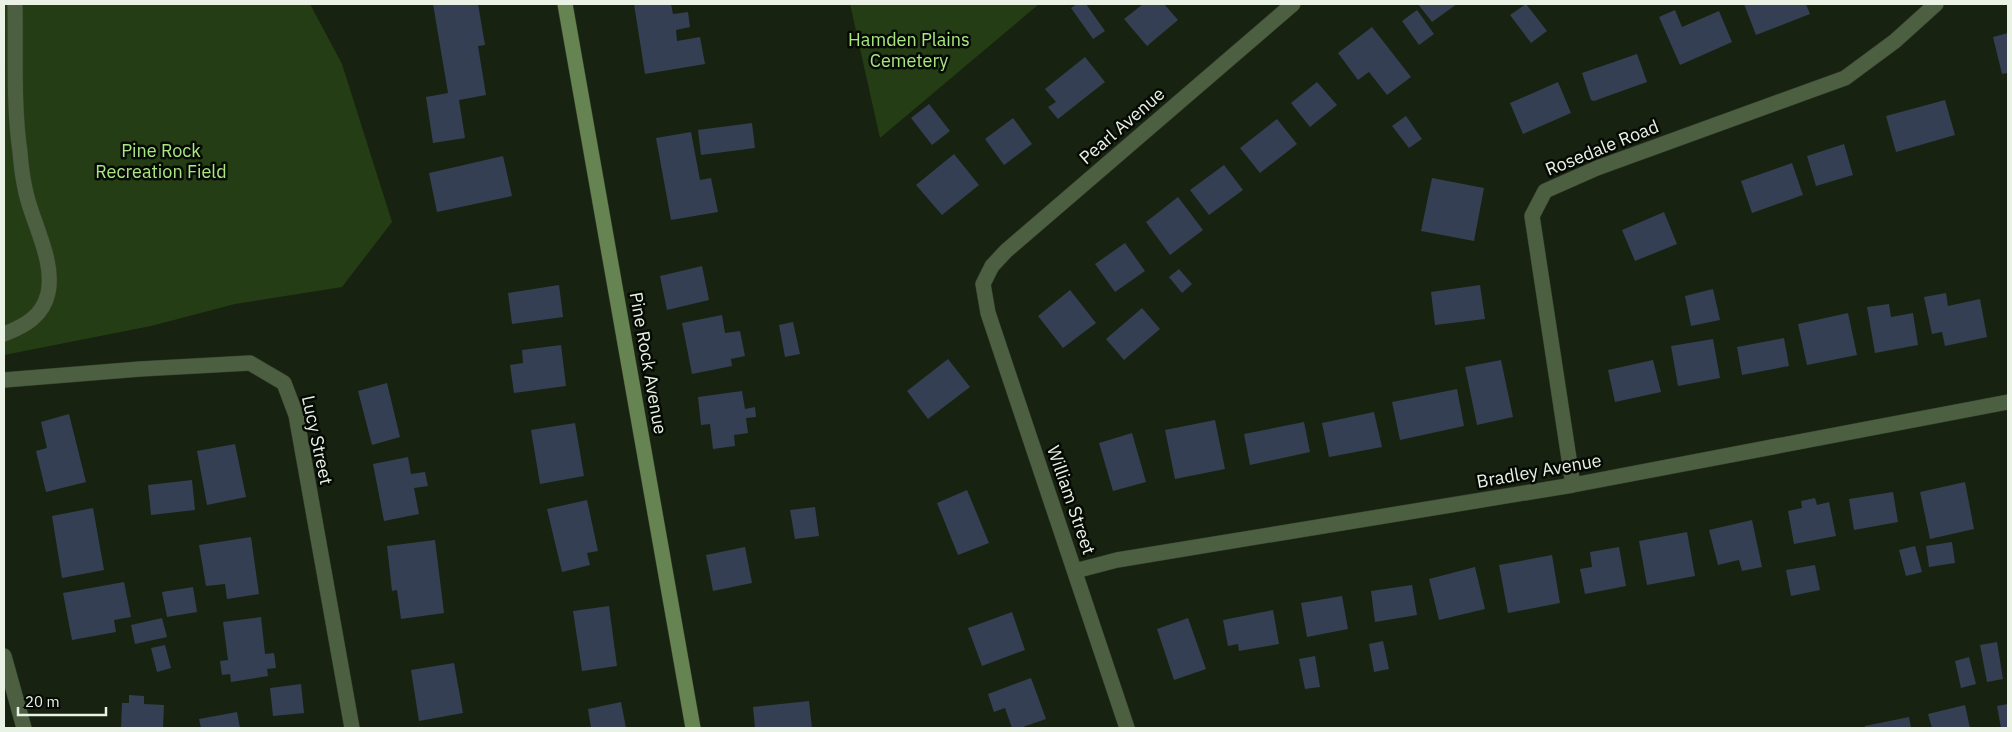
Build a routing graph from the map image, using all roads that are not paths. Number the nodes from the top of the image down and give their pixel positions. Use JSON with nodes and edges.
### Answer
{"nodes":[{"id":1,"x":14,"y":4,"type":"edge"},
{"id":2,"x":565,"y":4,"type":"edge"},
{"id":3,"x":1293,"y":4,"type":"edge"},
{"id":4,"x":1936,"y":4,"type":"edge"},
{"id":5,"x":983,"y":284,"type":"joint"},
{"id":6,"x":4,"y":334,"type":"edge"},
{"id":7,"x":4,"y":380,"type":"edge"},
{"id":8,"x":2008,"y":402,"type":"edge"},
{"id":9,"x":1573,"y":485,"type":"junction"},
{"id":10,"x":1075,"y":571,"type":"junction"},
{"id":11,"x":4,"y":656,"type":"edge"},
{"id":12,"x":24,"y":728,"type":"edge"},
{"id":13,"x":352,"y":728,"type":"edge"},
{"id":14,"x":693,"y":728,"type":"edge"},
{"id":15,"x":1127,"y":728,"type":"edge"}],
"edges":[{"from":1,"to":6,"type":"street"},
{"from":2,"to":14,"type":"street","name":"Pine Rock Avenue"},
{"from":3,"to":5,"type":"street","name":"Pearl Avenue"},
{"from":4,"to":9,"type":"street","name":"Rosedale Road"},
{"from":5,"to":10,"type":"street","name":"William Street"},
{"from":7,"to":13,"type":"street","name":"Lucy Street"},
{"from":8,"to":9,"type":"street","name":"Bradley Avenue"},
{"from":9,"to":10,"type":"street","name":"Bradley Avenue"},
{"from":10,"to":15,"type":"street","name":"William Street"},
{"from":11,"to":12,"type":"street"}]}
